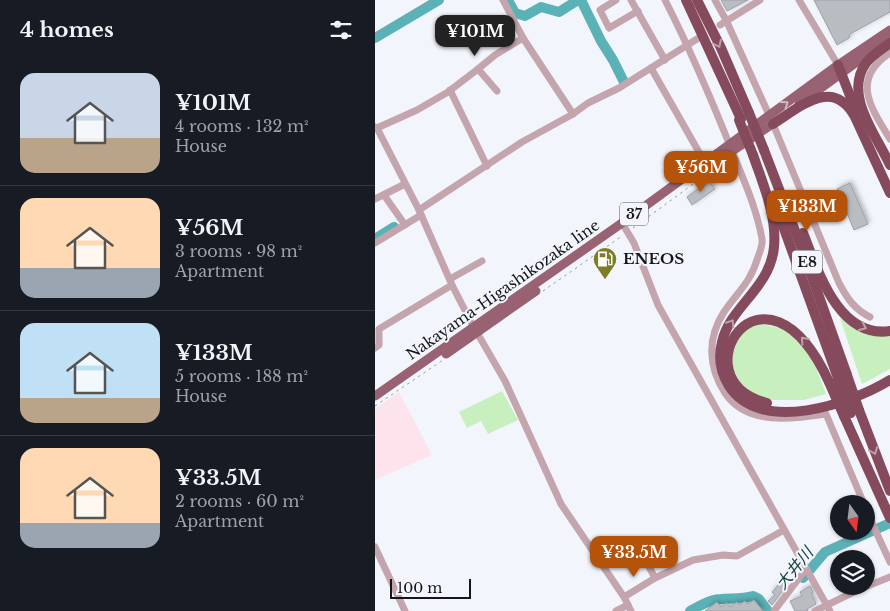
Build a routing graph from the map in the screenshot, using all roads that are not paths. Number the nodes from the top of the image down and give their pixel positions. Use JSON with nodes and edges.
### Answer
{"nodes":[{"id":1,"x":503,"y":0,"type":"edge"},
{"id":2,"x":616,"y":0,"type":"edge"},
{"id":3,"x":631,"y":0,"type":"edge"},
{"id":4,"x":665,"y":0,"type":"edge"},
{"id":5,"x":686,"y":0,"type":"edge"},
{"id":6,"x":697,"y":0,"type":"edge"},
{"id":7,"x":715,"y":0,"type":"edge"},
{"id":8,"x":760,"y":0,"type":"edge"},
{"id":9,"x":799,"y":0,"type":"edge"},
{"id":10,"x":638,"y":12,"type":"junction"},
{"id":11,"x":723,"y":23,"type":"junction"},
{"id":12,"x":890,"y":30,"type":"edge"},
{"id":13,"x":523,"y":38,"type":"junction"},
{"id":14,"x":890,"y":38,"type":"edge"},
{"id":15,"x":697,"y":39,"type":"dead end"},
{"id":16,"x":890,"y":43,"type":"edge"},
{"id":17,"x":687,"y":45,"type":"junction"},
{"id":18,"x":890,"y":53,"type":"edge"},
{"id":19,"x":665,"y":60,"type":"junction"},
{"id":20,"x":651,"y":68,"type":"junction"},
{"id":21,"x":478,"y":69,"type":"junction"},
{"id":22,"x":841,"y":69,"type":"junction"},
{"id":23,"x":450,"y":90,"type":"junction"},
{"id":24,"x":497,"y":91,"type":"dead end"},
{"id":25,"x":862,"y":108,"type":"junction"},
{"id":26,"x":573,"y":114,"type":"junction"},
{"id":27,"x":743,"y":117,"type":"junction"},
{"id":28,"x":771,"y":120,"type":"junction"},
{"id":29,"x":376,"y":128,"type":"edge"},
{"id":30,"x":890,"y":139,"type":"edge"},
{"id":31,"x":730,"y":148,"type":"junction"},
{"id":32,"x":759,"y":152,"type":"junction"},
{"id":33,"x":890,"y":165,"type":"edge"},
{"id":34,"x":487,"y":166,"type":"junction"},
{"id":35,"x":708,"y":167,"type":"junction"},
{"id":36,"x":883,"y":176,"type":"junction"},
{"id":37,"x":405,"y":184,"type":"junction"},
{"id":38,"x":890,"y":193,"type":"edge"},
{"id":39,"x":384,"y":195,"type":"junction"},
{"id":40,"x":375,"y":199,"type":"edge"},
{"id":41,"x":420,"y":212,"type":"junction"},
{"id":42,"x":405,"y":225,"type":"junction"},
{"id":43,"x":625,"y":228,"type":"junction"},
{"id":44,"x":375,"y":243,"type":"edge"},
{"id":45,"x":482,"y":261,"type":"dead end"},
{"id":46,"x":451,"y":282,"type":"junction"},
{"id":47,"x":870,"y":317,"type":"dead end"},
{"id":48,"x":476,"y":330,"type":"junction"},
{"id":49,"x":890,"y":331,"type":"edge"},
{"id":50,"x":375,"y":348,"type":"edge"},
{"id":51,"x":890,"y":372,"type":"edge"},
{"id":52,"x":838,"y":379,"type":"junction"},
{"id":53,"x":890,"y":380,"type":"edge"},
{"id":54,"x":375,"y":396,"type":"edge"},
{"id":55,"x":375,"y":404,"type":"edge"},
{"id":56,"x":851,"y":413,"type":"junction"},
{"id":57,"x":890,"y":491,"type":"edge"},
{"id":58,"x":860,"y":495,"type":"edge"},
{"id":59,"x":888,"y":514,"type":"edge"},
{"id":60,"x":784,"y":530,"type":"junction"},
{"id":61,"x":875,"y":530,"type":"edge"},
{"id":62,"x":375,"y":547,"type":"edge"},
{"id":63,"x":601,"y":562,"type":"junction"},
{"id":64,"x":890,"y":562,"type":"edge"},
{"id":65,"x":808,"y":572,"type":"junction"},
{"id":66,"x":890,"y":576,"type":"edge"},
{"id":67,"x":655,"y":578,"type":"junction"},
{"id":68,"x":624,"y":597,"type":"junction"},
{"id":69,"x":630,"y":608,"type":"edge"},
{"id":70,"x":828,"y":608,"type":"edge"},
{"id":71,"x":405,"y":611,"type":"edge"},
{"id":72,"x":616,"y":611,"type":"edge"},
{"id":73,"x":774,"y":611,"type":"edge"},
{"id":74,"x":815,"y":611,"type":"edge"}],
"edges":[{"from":1,"to":13,"type":"street"},
{"from":2,"to":10,"type":"street"},
{"from":3,"to":10,"type":"street"},
{"from":4,"to":17,"type":"street"},
{"from":5,"to":27,"type":"highway"},
{"from":6,"to":27,"type":"highway","number":"E8","one_way":true},
{"from":7,"to":11,"type":"street"},
{"from":8,"to":11,"type":"street"},
{"from":9,"to":22,"type":"street"},
{"from":10,"to":19,"type":"street"},
{"from":11,"to":28,"type":"street"},
{"from":12,"to":22,"type":"main road","name":"Nakayama-Higashikozaka line","number":"37"},
{"from":13,"to":21,"type":"street"},
{"from":13,"to":26,"type":"street"},
{"from":14,"to":22,"type":"main road","name":"Nakayama-Higashikozaka line","number":"37"},
{"from":15,"to":17,"type":"street"},
{"from":16,"to":25,"type":"highway"},
{"from":17,"to":19,"type":"street"},
{"from":17,"to":31,"type":"street"},
{"from":18,"to":30,"type":"street"},
{"from":19,"to":20,"type":"street"},
{"from":20,"to":26,"type":"street"},
{"from":20,"to":35,"type":"street"},
{"from":21,"to":23,"type":"street"},
{"from":21,"to":24,"type":"street"},
{"from":22,"to":25,"type":"highway"},
{"from":22,"to":28,"type":"main road","name":"Nakayama-Higashikozaka line","number":"37"},
{"from":22,"to":36,"type":"highway"},
{"from":23,"to":29,"type":"street"},
{"from":23,"to":34,"type":"street"},
{"from":25,"to":33,"type":"highway"},
{"from":26,"to":34,"type":"street"},
{"from":27,"to":32,"type":"highway","bridge":true},
{"from":27,"to":32,"type":"highway","number":"E8","bridge":true},
{"from":28,"to":31,"type":"main road","name":"Nakayama-Higashikozaka line","number":"37"},
{"from":28,"to":36,"type":"highway"},
{"from":28,"to":47,"type":"street"},
{"from":29,"to":37,"type":"street"},
{"from":31,"to":35,"type":"main road","name":"Nakayama-Higashikozaka line","number":"37"},
{"from":31,"to":58,"type":"street"},
{"from":32,"to":49,"type":"highway","one_way":true},
{"from":32,"to":52,"type":"highway","number":"E8"},
{"from":53,"to":32,"type":"highway","one_way":true},
{"from":34,"to":41,"type":"street"},
{"from":35,"to":43,"type":"main road","name":"Nakayama-Higashikozaka line","number":"37"},
{"from":36,"to":38,"type":"highway"},
{"from":37,"to":39,"type":"street"},
{"from":37,"to":41,"type":"street"},
{"from":39,"to":40,"type":"street"},
{"from":39,"to":42,"type":"street"},
{"from":41,"to":42,"type":"street"},
{"from":41,"to":46,"type":"street"},
{"from":42,"to":44,"type":"street"},
{"from":43,"to":48,"type":"main road","name":"Nakayama-Higashikozaka line","number":"37"},
{"from":43,"to":60,"type":"street"},
{"from":45,"to":46,"type":"street"},
{"from":46,"to":48,"type":"street"},
{"from":46,"to":50,"type":"street"},
{"from":48,"to":54,"type":"main road","name":"Nakayama-Higashikozaka line","number":"37"},
{"from":48,"to":55,"type":"main road","name":"Nakayama-Higashikozaka line","number":"37"},
{"from":48,"to":63,"type":"street"},
{"from":52,"to":51,"type":"highway","one_way":true},
{"from":52,"to":56,"type":"highway","number":"E8","bridge":true},
{"from":52,"to":56,"type":"highway","bridge":true},
{"from":56,"to":57,"type":"highway","number":"E8","one_way":true},
{"from":56,"to":59,"type":"highway","number":"E8"},
{"from":60,"to":65,"type":"street"},
{"from":60,"to":67,"type":"street"},
{"from":61,"to":64,"type":"street"},
{"from":62,"to":71,"type":"street"},
{"from":63,"to":67,"type":"street"},
{"from":63,"to":68,"type":"street"},
{"from":65,"to":70,"type":"street"},
{"from":65,"to":73,"type":"street"},
{"from":66,"to":70,"type":"street"},
{"from":67,"to":68,"type":"street"},
{"from":68,"to":69,"type":"street"},
{"from":69,"to":72,"type":"street"},
{"from":70,"to":74,"type":"street"}]}
